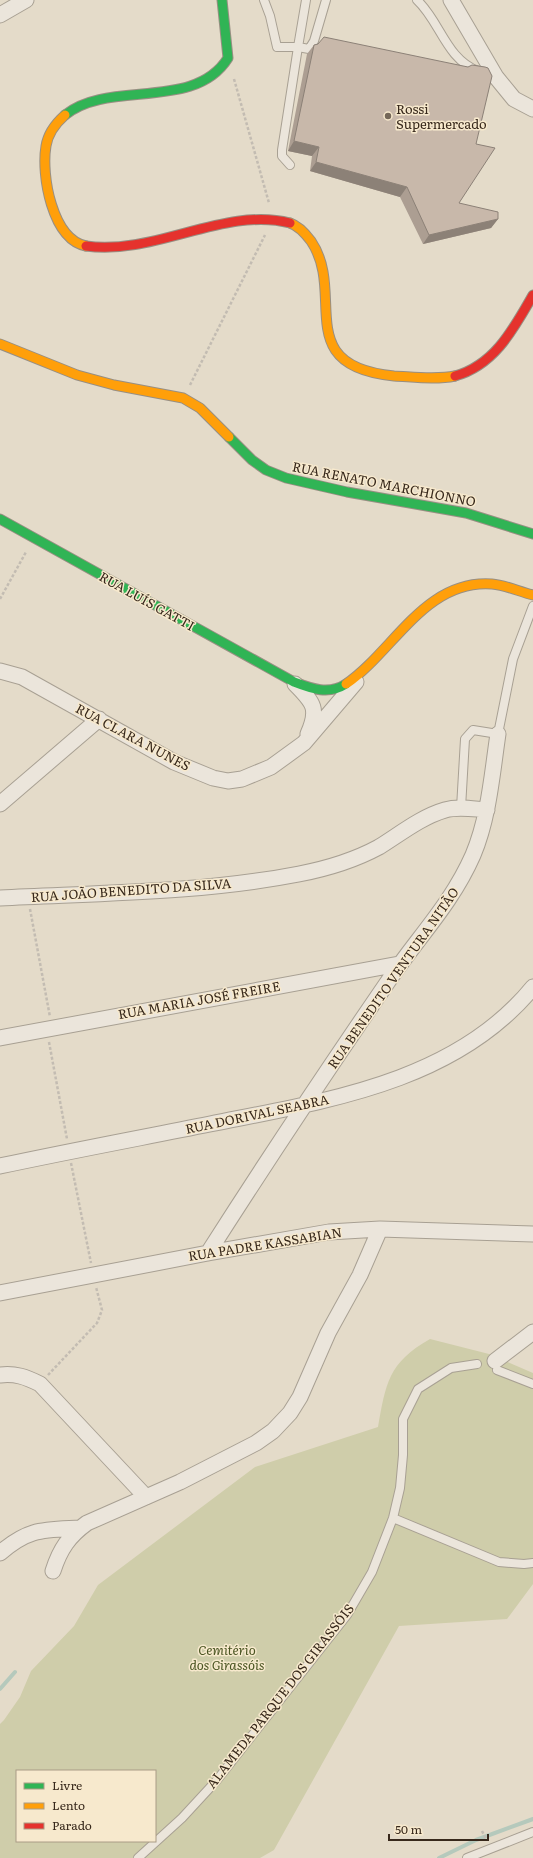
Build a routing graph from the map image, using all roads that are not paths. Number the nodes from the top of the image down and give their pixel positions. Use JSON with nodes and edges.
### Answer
{"nodes":[{"id":1,"x":26,"y":0,"type":"edge"},
{"id":2,"x":222,"y":0,"type":"edge"},
{"id":3,"x":264,"y":0,"type":"edge"},
{"id":4,"x":306,"y":0,"type":"edge"},
{"id":5,"x":326,"y":0,"type":"edge"},
{"id":6,"x":417,"y":0,"type":"edge"},
{"id":7,"x":451,"y":0,"type":"edge"},
{"id":8,"x":0,"y":15,"type":"edge"},
{"id":9,"x":298,"y":47,"type":"junction"},
{"id":10,"x":496,"y":77,"type":"junction"},
{"id":11,"x":533,"y":109,"type":"edge"},
{"id":12,"x":290,"y":165,"type":"dead end"},
{"id":13,"x":533,"y":295,"type":"edge"},
{"id":14,"x":0,"y":344,"type":"edge"},
{"id":15,"x":0,"y":520,"type":"edge"},
{"id":16,"x":533,"y":533,"type":"edge"},
{"id":17,"x":533,"y":596,"type":"edge"},
{"id":18,"x":533,"y":606,"type":"edge"},
{"id":19,"x":369,"y":666,"type":"junction"},
{"id":20,"x":0,"y":671,"type":"edge"},
{"id":21,"x":294,"y":682,"type":"junction"},
{"id":22,"x":99,"y":720,"type":"junction"},
{"id":23,"x":498,"y":734,"type":"junction"},
{"id":24,"x":304,"y":743,"type":"junction"},
{"id":25,"x":0,"y":804,"type":"edge"},
{"id":26,"x":461,"y":808,"type":"junction"},
{"id":27,"x":487,"y":810,"type":"junction"},
{"id":28,"x":0,"y":898,"type":"edge"},
{"id":29,"x":399,"y":964,"type":"junction"},
{"id":30,"x":533,"y":987,"type":"edge"},
{"id":31,"x":0,"y":1038,"type":"edge"},
{"id":32,"x":302,"y":1107,"type":"junction"},
{"id":33,"x":0,"y":1166,"type":"edge"},
{"id":34,"x":380,"y":1229,"type":"junction"},
{"id":35,"x":533,"y":1234,"type":"edge"},
{"id":36,"x":208,"y":1253,"type":"junction"},
{"id":37,"x":0,"y":1293,"type":"edge"},
{"id":38,"x":533,"y":1332,"type":"edge"},
{"id":39,"x":477,"y":1364,"type":"dead end"},
{"id":40,"x":496,"y":1365,"type":"joint"},
{"id":41,"x":0,"y":1375,"type":"edge"},
{"id":42,"x":533,"y":1384,"type":"edge"},
{"id":43,"x":146,"y":1497,"type":"junction"},
{"id":44,"x":393,"y":1518,"type":"junction"},
{"id":45,"x":80,"y":1528,"type":"junction"},
{"id":46,"x":0,"y":1553,"type":"edge"},
{"id":47,"x":533,"y":1563,"type":"edge"},
{"id":48,"x":53,"y":1571,"type":"dead end"},
{"id":49,"x":533,"y":1832,"type":"edge"},
{"id":50,"x":156,"y":1842,"type":"edge"},
{"id":51,"x":156,"y":1842,"type":"edge"},
{"id":52,"x":138,"y":1858,"type":"edge"},
{"id":53,"x":467,"y":1858,"type":"edge"}],
"edges":[{"from":1,"to":8,"type":"street"},
{"from":2,"to":13,"type":"street"},
{"from":3,"to":9,"type":"lane"},
{"from":4,"to":9,"type":"lane"},
{"from":5,"to":9,"type":"lane"},
{"from":6,"to":10,"type":"lane"},
{"from":7,"to":10,"type":"street"},
{"from":9,"to":12,"type":"lane"},
{"from":10,"to":11,"type":"street"},
{"from":14,"to":16,"type":"street","name":"RUA RENATO MARCHIONNO"},
{"from":15,"to":21,"type":"street","name":"RUA LUÍS GATTI"},
{"from":17,"to":19,"type":"street","name":"RUA LUÍS GATTI"},
{"from":18,"to":23,"type":"lane","name":"RUA BENEDITO VENTURA NITÃO"},
{"from":19,"to":21,"type":"street","name":"RUA LUÍS GATTI"},
{"from":19,"to":24,"type":"street","name":"RUA CLARA NUNES"},
{"from":20,"to":22,"type":"street","name":"RUA CLARA NUNES"},
{"from":21,"to":24,"type":"street","name":"RUA LUÍS GATTI"},
{"from":22,"to":24,"type":"street","name":"RUA CLARA NUNES"},
{"from":22,"to":25,"type":"street"},
{"from":23,"to":26,"type":"lane"},
{"from":23,"to":27,"type":"street","name":"RUA BENEDITO VENTURA NITÃO"},
{"from":26,"to":27,"type":"street","name":"RUA JOÃO BENEDITO DA SILVA"},
{"from":26,"to":28,"type":"street","name":"RUA JOÃO BENEDITO DA SILVA"},
{"from":27,"to":29,"type":"street","name":"RUA BENEDITO VENTURA NITÃO"},
{"from":29,"to":31,"type":"street","name":"RUA MARIA JOSÉ FREIRE"},
{"from":29,"to":32,"type":"street","name":"RUA BENEDITO VENTURA NITÃO"},
{"from":30,"to":32,"type":"street","name":"RUA DORIVAL SEABRA"},
{"from":32,"to":33,"type":"street","name":"RUA DORIVAL SEABRA"},
{"from":32,"to":36,"type":"street","name":"RUA BENEDITO VENTURA NITÃO"},
{"from":34,"to":35,"type":"street","name":"RUA PADRE KASSABIAN"},
{"from":34,"to":36,"type":"street","name":"RUA PADRE KASSABIAN"},
{"from":34,"to":43,"type":"street"},
{"from":36,"to":37,"type":"street","name":"RUA PADRE KASSABIAN"},
{"from":38,"to":40,"type":"street"},
{"from":39,"to":44,"type":"lane","name":"ALAMEDA PARQUE DOS GIRASSÓIS"},
{"from":40,"to":42,"type":"lane"},
{"from":41,"to":43,"type":"street"},
{"from":43,"to":45,"type":"street"},
{"from":44,"to":47,"type":"lane"},
{"from":44,"to":50,"type":"lane","name":"ALAMEDA PARQUE DOS GIRASSÓIS"},
{"from":45,"to":46,"type":"street"},
{"from":45,"to":48,"type":"street"},
{"from":49,"to":53,"type":"lane"},
{"from":51,"to":52,"type":"lane","name":"ALAMEDA PARQUE DOS GIRASSÓIS"}]}
